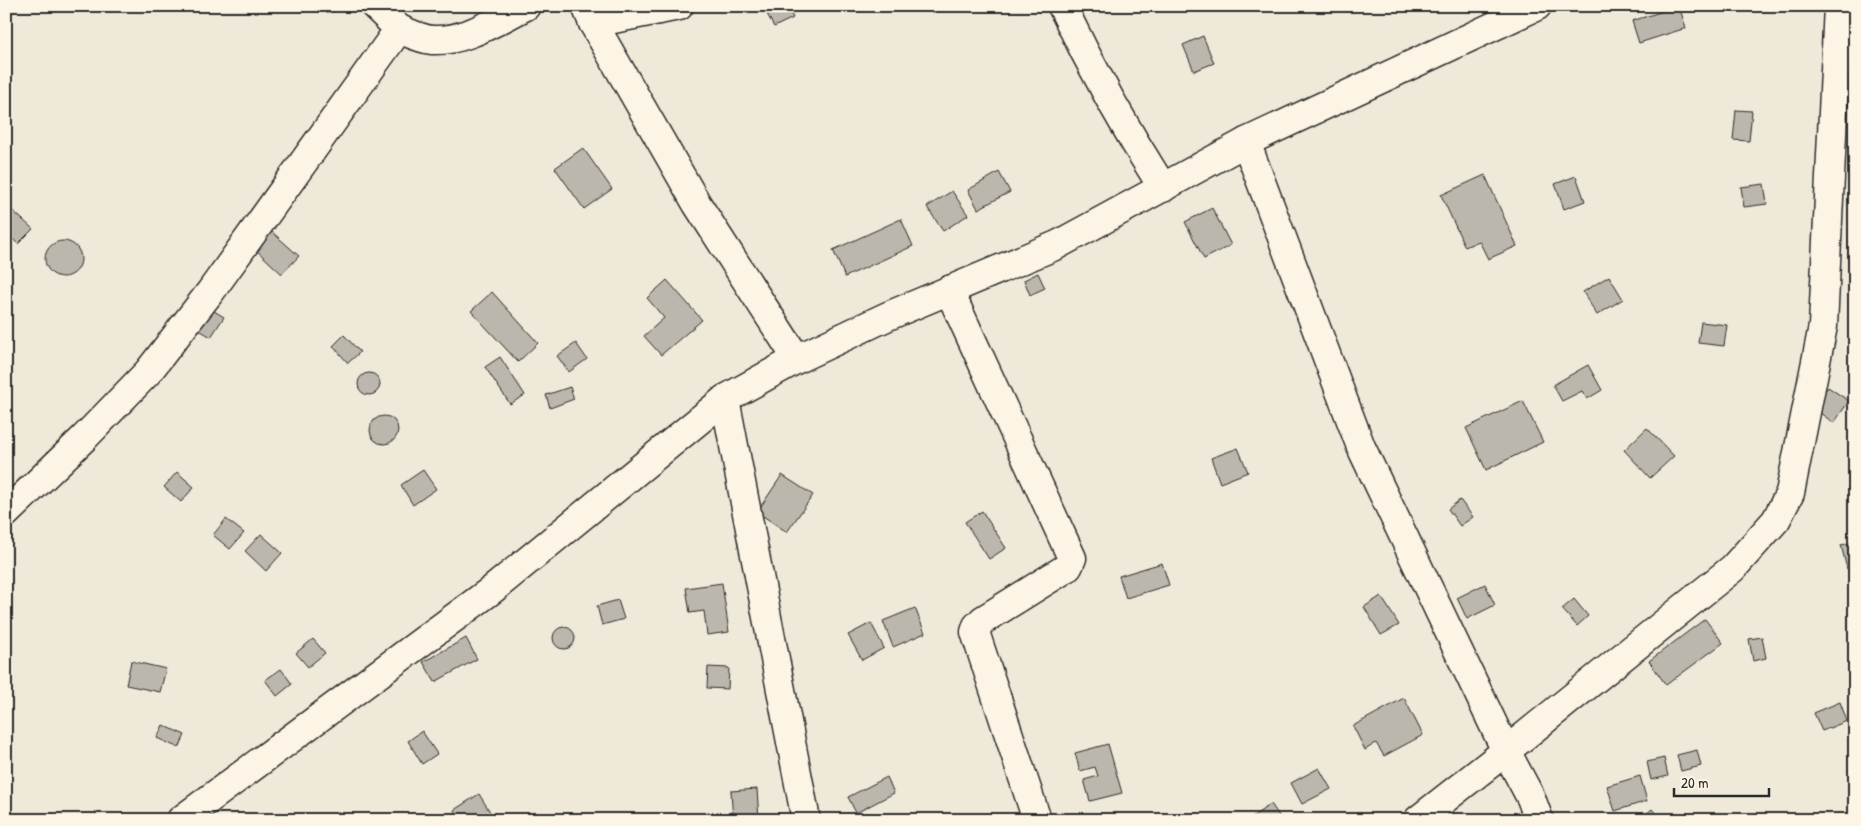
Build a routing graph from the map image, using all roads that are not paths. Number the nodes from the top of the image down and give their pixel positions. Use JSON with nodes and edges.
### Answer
{"nodes":[{"id":1,"x":375,"y":6,"type":"edge"},
{"id":2,"x":526,"y":6,"type":"edge"},
{"id":3,"x":679,"y":6,"type":"edge"},
{"id":4,"x":1062,"y":6,"type":"edge"},
{"id":5,"x":1537,"y":6,"type":"edge"},
{"id":6,"x":1838,"y":6,"type":"edge"},
{"id":7,"x":589,"y":15,"type":"edge"},
{"id":8,"x":399,"y":29,"type":"junction"},
{"id":9,"x":1246,"y":142,"type":"junction"},
{"id":10,"x":1163,"y":188,"type":"junction"},
{"id":11,"x":949,"y":290,"type":"junction"},
{"id":12,"x":797,"y":359,"type":"junction"},
{"id":13,"x":725,"y":398,"type":"junction"},
{"id":14,"x":6,"y":513,"type":"edge"},
{"id":15,"x":1506,"y":751,"type":"junction"},
{"id":16,"x":181,"y":820,"type":"edge"},
{"id":17,"x":806,"y":820,"type":"edge"},
{"id":18,"x":1037,"y":820,"type":"edge"},
{"id":19,"x":1418,"y":820,"type":"edge"},
{"id":20,"x":1539,"y":820,"type":"edge"}],
"edges":[{"from":1,"to":8,"type":"street"},
{"from":2,"to":8,"type":"street"},
{"from":3,"to":7,"type":"street"},
{"from":4,"to":10,"type":"street"},
{"from":5,"to":9,"type":"street"},
{"from":6,"to":15,"type":"street"},
{"from":7,"to":12,"type":"street"},
{"from":8,"to":14,"type":"street"},
{"from":9,"to":10,"type":"street"},
{"from":9,"to":15,"type":"street"},
{"from":10,"to":11,"type":"street"},
{"from":11,"to":12,"type":"street"},
{"from":11,"to":18,"type":"street"},
{"from":12,"to":13,"type":"street"},
{"from":13,"to":16,"type":"street"},
{"from":13,"to":17,"type":"street"},
{"from":15,"to":19,"type":"street"},
{"from":15,"to":20,"type":"street"}]}
